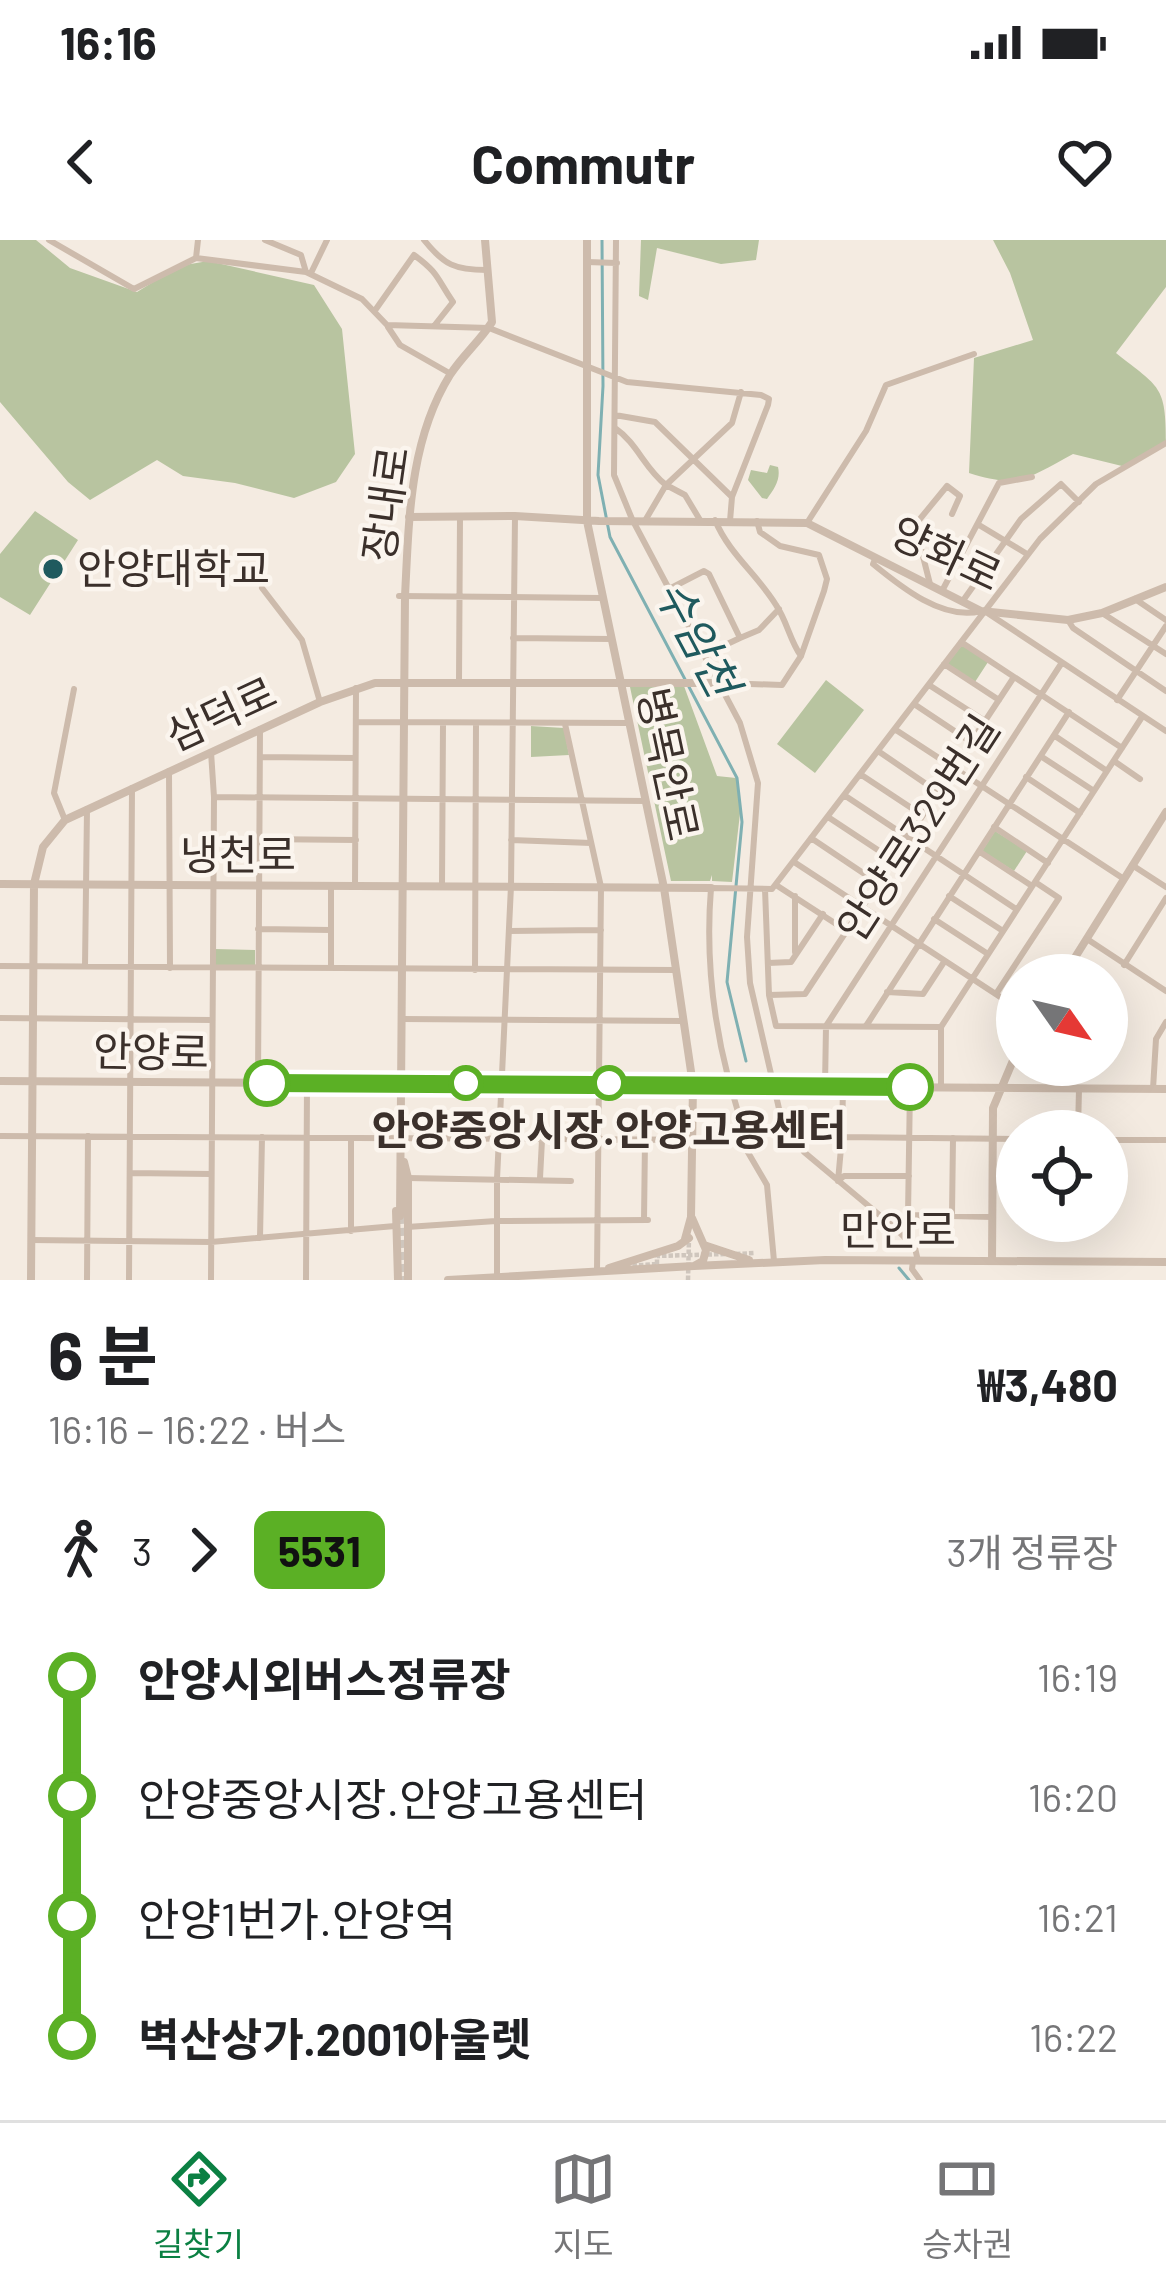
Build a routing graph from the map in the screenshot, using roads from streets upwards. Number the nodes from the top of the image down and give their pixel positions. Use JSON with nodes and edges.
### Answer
{"nodes":[{"id":1,"x":49,"y":240,"type":"edge"},
{"id":2,"x":198,"y":240,"type":"edge"},
{"id":3,"x":266,"y":240,"type":"edge"},
{"id":4,"x":327,"y":240,"type":"edge"},
{"id":5,"x":424,"y":240,"type":"edge"},
{"id":6,"x":485,"y":240,"type":"edge"},
{"id":7,"x":587,"y":240,"type":"edge"},
{"id":8,"x":616,"y":240,"type":"edge"},
{"id":9,"x":196,"y":258,"type":"junction"},
{"id":10,"x":591,"y":262,"type":"junction"},
{"id":11,"x":443,"y":263,"type":"junction"},
{"id":12,"x":614,"y":263,"type":"junction"},
{"id":13,"x":487,"y":270,"type":"junction"},
{"id":14,"x":309,"y":273,"type":"junction"},
{"id":15,"x":440,"y":274,"type":"junction"},
{"id":16,"x":376,"y":309,"type":"junction"},
{"id":17,"x":387,"y":326,"type":"junction"},
{"id":18,"x":434,"y":326,"type":"junction"},
{"id":19,"x":489,"y":328,"type":"junction"},
{"id":20,"x":974,"y":354,"type":"dead end"},
{"id":21,"x":591,"y":368,"type":"junction"},
{"id":22,"x":451,"y":374,"type":"junction"},
{"id":23,"x":614,"y":378,"type":"junction"},
{"id":24,"x":741,"y":392,"type":"junction"},
{"id":25,"x":615,"y":415,"type":"junction"},
{"id":26,"x":615,"y":428,"type":"junction"},
{"id":27,"x":1166,"y":443,"type":"edge"},
{"id":28,"x":692,"y":458,"type":"junction"},
{"id":29,"x":1032,"y":476,"type":"dead end"},
{"id":30,"x":667,"y":486,"type":"junction"},
{"id":31,"x":732,"y":496,"type":"junction"},
{"id":32,"x":1079,"y":502,"type":"junction"},
{"id":33,"x":952,"y":514,"type":"dead end"},
{"id":34,"x":515,"y":516,"type":"junction"},
{"id":35,"x":410,"y":517,"type":"junction"},
{"id":36,"x":460,"y":518,"type":"junction"},
{"id":37,"x":632,"y":519,"type":"junction"},
{"id":38,"x":646,"y":520,"type":"junction"},
{"id":39,"x":700,"y":520,"type":"junction"},
{"id":40,"x":715,"y":520,"type":"junction"},
{"id":41,"x":587,"y":521,"type":"junction"},
{"id":42,"x":730,"y":521,"type":"junction"},
{"id":43,"x":758,"y":521,"type":"junction"},
{"id":44,"x":807,"y":524,"type":"junction"},
{"id":45,"x":977,"y":524,"type":"junction"},
{"id":46,"x":1006,"y":540,"type":"junction"},
{"id":47,"x":1027,"y":554,"type":"junction"},
{"id":48,"x":876,"y":555,"type":"junction"},
{"id":49,"x":930,"y":584,"type":"junction"},
{"id":50,"x":1166,"y":587,"type":"edge"},
{"id":51,"x":262,"y":588,"type":"dead end"},
{"id":52,"x":670,"y":588,"type":"junction"},
{"id":53,"x":942,"y":591,"type":"junction"},
{"id":54,"x":402,"y":596,"type":"junction"},
{"id":55,"x":460,"y":597,"type":"junction"},
{"id":56,"x":513,"y":597,"type":"junction"},
{"id":57,"x":601,"y":598,"type":"junction"},
{"id":58,"x":1135,"y":599,"type":"junction"},
{"id":59,"x":962,"y":602,"type":"junction"},
{"id":60,"x":779,"y":609,"type":"junction"},
{"id":61,"x":983,"y":611,"type":"junction"},
{"id":62,"x":1102,"y":613,"type":"junction"},
{"id":63,"x":1068,"y":620,"type":"junction"},
{"id":64,"x":1166,"y":623,"type":"edge"},
{"id":65,"x":513,"y":638,"type":"junction"},
{"id":66,"x":740,"y":638,"type":"junction"},
{"id":67,"x":610,"y":639,"type":"junction"},
{"id":68,"x":961,"y":642,"type":"junction"},
{"id":69,"x":1154,"y":645,"type":"junction"},
{"id":70,"x":706,"y":654,"type":"junction"},
{"id":71,"x":1166,"y":654,"type":"edge"},
{"id":72,"x":801,"y":656,"type":"junction"},
{"id":73,"x":944,"y":664,"type":"junction"},
{"id":74,"x":1061,"y":664,"type":"junction"},
{"id":75,"x":1136,"y":671,"type":"junction"},
{"id":76,"x":1014,"y":677,"type":"junction"},
{"id":77,"x":459,"y":680,"type":"junction"},
{"id":78,"x":404,"y":681,"type":"junction"},
{"id":79,"x":513,"y":681,"type":"junction"},
{"id":80,"x":620,"y":682,"type":"junction"},
{"id":81,"x":721,"y":683,"type":"junction"},
{"id":82,"x":929,"y":685,"type":"junction"},
{"id":83,"x":74,"y":688,"type":"dead end"},
{"id":84,"x":356,"y":688,"type":"junction"},
{"id":85,"x":1166,"y":691,"type":"edge"},
{"id":86,"x":1041,"y":694,"type":"junction"},
{"id":87,"x":999,"y":700,"type":"junction"},
{"id":88,"x":1117,"y":700,"type":"junction"},
{"id":89,"x":320,"y":702,"type":"junction"},
{"id":90,"x":914,"y":704,"type":"junction"},
{"id":91,"x":1069,"y":712,"type":"junction"},
{"id":92,"x":1142,"y":716,"type":"junction"},
{"id":93,"x":985,"y":721,"type":"junction"},
{"id":94,"x":356,"y":722,"type":"junction"},
{"id":95,"x":404,"y":723,"type":"junction"},
{"id":96,"x":443,"y":723,"type":"junction"},
{"id":97,"x":476,"y":723,"type":"junction"},
{"id":98,"x":512,"y":723,"type":"junction"},
{"id":99,"x":629,"y":723,"type":"junction"},
{"id":100,"x":565,"y":724,"type":"junction"},
{"id":101,"x":260,"y":729,"type":"junction"},
{"id":102,"x":895,"y":729,"type":"junction"},
{"id":103,"x":1166,"y":731,"type":"edge"},
{"id":104,"x":1054,"y":735,"type":"junction"},
{"id":105,"x":971,"y":742,"type":"junction"},
{"id":106,"x":1122,"y":748,"type":"junction"},
{"id":107,"x":878,"y":751,"type":"junction"},
{"id":108,"x":212,"y":752,"type":"junction"},
{"id":109,"x":1040,"y":756,"type":"junction"},
{"id":110,"x":260,"y":757,"type":"junction"},
{"id":111,"x":356,"y":758,"type":"junction"},
{"id":112,"x":1114,"y":760,"type":"junction"},
{"id":113,"x":954,"y":768,"type":"junction"},
{"id":114,"x":169,"y":771,"type":"junction"},
{"id":115,"x":1107,"y":771,"type":"junction"},
{"id":116,"x":860,"y":775,"type":"junction"},
{"id":117,"x":1026,"y":777,"type":"junction"},
{"id":118,"x":1140,"y":779,"type":"dead end"},
{"id":119,"x":981,"y":786,"type":"junction"},
{"id":120,"x":132,"y":788,"type":"junction"},
{"id":121,"x":1094,"y":791,"type":"junction"},
{"id":122,"x":938,"y":792,"type":"junction"},
{"id":123,"x":844,"y":795,"type":"junction"},
{"id":124,"x":214,"y":797,"type":"junction"},
{"id":125,"x":259,"y":798,"type":"junction"},
{"id":126,"x":356,"y":798,"type":"junction"},
{"id":127,"x":404,"y":798,"type":"junction"},
{"id":128,"x":442,"y":799,"type":"junction"},
{"id":129,"x":512,"y":799,"type":"junction"},
{"id":130,"x":475,"y":800,"type":"junction"},
{"id":131,"x":581,"y":800,"type":"junction"},
{"id":132,"x":646,"y":801,"type":"junction"},
{"id":133,"x":1009,"y":803,"type":"junction"},
{"id":134,"x":87,"y":809,"type":"junction"},
{"id":135,"x":1166,"y":812,"type":"edge"},
{"id":136,"x":1080,"y":813,"type":"junction"},
{"id":137,"x":923,"y":815,"type":"junction"},
{"id":138,"x":828,"y":817,"type":"junction"},
{"id":139,"x":65,"y":820,"type":"junction"},
{"id":140,"x":994,"y":827,"type":"junction"},
{"id":141,"x":908,"y":837,"type":"junction"},
{"id":142,"x":811,"y":838,"type":"junction"},
{"id":143,"x":259,"y":839,"type":"junction"},
{"id":144,"x":1063,"y":839,"type":"junction"},
{"id":145,"x":356,"y":840,"type":"junction"},
{"id":146,"x":511,"y":840,"type":"junction"},
{"id":147,"x":591,"y":843,"type":"junction"},
{"id":148,"x":979,"y":851,"type":"junction"},
{"id":149,"x":936,"y":855,"type":"junction"},
{"id":150,"x":893,"y":860,"type":"junction"},
{"id":151,"x":793,"y":862,"type":"junction"},
{"id":152,"x":1048,"y":863,"type":"junction"},
{"id":153,"x":1132,"y":865,"type":"junction"},
{"id":154,"x":964,"y":874,"type":"junction"},
{"id":155,"x":1124,"y":879,"type":"junction"},
{"id":156,"x":879,"y":883,"type":"junction"},
{"id":157,"x":0,"y":884,"type":"edge"},
{"id":158,"x":34,"y":884,"type":"junction"},
{"id":159,"x":86,"y":884,"type":"junction"},
{"id":160,"x":131,"y":884,"type":"junction"},
{"id":161,"x":171,"y":884,"type":"junction"},
{"id":162,"x":214,"y":884,"type":"junction"},
{"id":163,"x":1034,"y":884,"type":"junction"},
{"id":164,"x":259,"y":885,"type":"junction"},
{"id":165,"x":331,"y":885,"type":"junction"},
{"id":166,"x":776,"y":885,"type":"junction"},
{"id":167,"x":355,"y":886,"type":"junction"},
{"id":168,"x":402,"y":886,"type":"junction"},
{"id":169,"x":442,"y":886,"type":"junction"},
{"id":170,"x":475,"y":886,"type":"junction"},
{"id":171,"x":511,"y":886,"type":"junction"},
{"id":172,"x":601,"y":887,"type":"junction"},
{"id":173,"x":664,"y":887,"type":"junction"},
{"id":174,"x":1166,"y":887,"type":"edge"},
{"id":175,"x":711,"y":888,"type":"junction"},
{"id":176,"x":748,"y":889,"type":"junction"},
{"id":177,"x":765,"y":889,"type":"junction"},
{"id":178,"x":795,"y":896,"type":"junction"},
{"id":179,"x":949,"y":896,"type":"junction"},
{"id":180,"x":1166,"y":898,"type":"edge"},
{"id":181,"x":863,"y":908,"type":"junction"},
{"id":182,"x":1017,"y":909,"type":"junction"},
{"id":183,"x":823,"y":914,"type":"junction"},
{"id":184,"x":934,"y":919,"type":"junction"},
{"id":185,"x":890,"y":926,"type":"junction"},
{"id":186,"x":258,"y":929,"type":"junction"},
{"id":187,"x":331,"y":930,"type":"junction"},
{"id":188,"x":601,"y":930,"type":"junction"},
{"id":189,"x":509,"y":931,"type":"junction"},
{"id":190,"x":847,"y":931,"type":"junction"},
{"id":191,"x":1003,"y":931,"type":"junction"},
{"id":192,"x":1087,"y":939,"type":"junction"},
{"id":193,"x":918,"y":944,"type":"junction"},
{"id":194,"x":988,"y":954,"type":"junction"},
{"id":195,"x":1022,"y":954,"type":"edge"},
{"id":196,"x":1077,"y":954,"type":"edge"},
{"id":197,"x":1109,"y":954,"type":"edge"},
{"id":198,"x":795,"y":957,"type":"junction"},
{"id":199,"x":1128,"y":958,"type":"edge"},
{"id":200,"x":945,"y":961,"type":"junction"},
{"id":201,"x":768,"y":963,"type":"junction"},
{"id":202,"x":33,"y":965,"type":"junction"},
{"id":203,"x":0,"y":966,"type":"edge"},
{"id":204,"x":86,"y":966,"type":"junction"},
{"id":205,"x":131,"y":967,"type":"junction"},
{"id":206,"x":1128,"y":967,"type":"edge"},
{"id":207,"x":170,"y":968,"type":"junction"},
{"id":208,"x":213,"y":968,"type":"junction"},
{"id":209,"x":258,"y":968,"type":"junction"},
{"id":210,"x":331,"y":968,"type":"junction"},
{"id":211,"x":508,"y":968,"type":"junction"},
{"id":212,"x":401,"y":969,"type":"junction"},
{"id":213,"x":475,"y":970,"type":"junction"},
{"id":214,"x":601,"y":970,"type":"junction"},
{"id":215,"x":676,"y":970,"type":"junction"},
{"id":216,"x":973,"y":978,"type":"junction"},
{"id":217,"x":1166,"y":991,"type":"edge"},
{"id":218,"x":887,"y":992,"type":"junction"},
{"id":219,"x":996,"y":994,"type":"edge"},
{"id":220,"x":769,"y":995,"type":"junction"},
{"id":221,"x":0,"y":1018,"type":"edge"},
{"id":222,"x":33,"y":1019,"type":"junction"},
{"id":223,"x":130,"y":1019,"type":"junction"},
{"id":224,"x":402,"y":1019,"type":"junction"},
{"id":225,"x":212,"y":1020,"type":"junction"},
{"id":226,"x":506,"y":1020,"type":"junction"},
{"id":227,"x":600,"y":1021,"type":"junction"},
{"id":228,"x":683,"y":1021,"type":"junction"},
{"id":229,"x":1166,"y":1022,"type":"edge"},
{"id":230,"x":826,"y":1026,"type":"junction"},
{"id":231,"x":866,"y":1026,"type":"junction"},
{"id":232,"x":941,"y":1027,"type":"junction"},
{"id":233,"x":1156,"y":1039,"type":"junction"},
{"id":234,"x":1166,"y":1039,"type":"edge"},
{"id":235,"x":0,"y":1081,"type":"edge"},
{"id":236,"x":33,"y":1081,"type":"junction"},
{"id":237,"x":130,"y":1082,"type":"junction"},
{"id":238,"x":212,"y":1083,"type":"junction"},
{"id":239,"x":258,"y":1083,"type":"junction"},
{"id":240,"x":308,"y":1083,"type":"junction"},
{"id":241,"x":401,"y":1083,"type":"junction"},
{"id":242,"x":500,"y":1083,"type":"junction"},
{"id":243,"x":599,"y":1083,"type":"junction"},
{"id":244,"x":731,"y":1084,"type":"junction"},
{"id":245,"x":693,"y":1085,"type":"junction"},
{"id":246,"x":775,"y":1086,"type":"junction"},
{"id":247,"x":826,"y":1086,"type":"junction"},
{"id":248,"x":842,"y":1087,"type":"junction"},
{"id":249,"x":910,"y":1087,"type":"junction"},
{"id":250,"x":941,"y":1087,"type":"junction"},
{"id":251,"x":1000,"y":1088,"type":"junction"},
{"id":252,"x":1078,"y":1089,"type":"junction"},
{"id":253,"x":1153,"y":1089,"type":"junction"},
{"id":254,"x":1166,"y":1089,"type":"edge"},
{"id":255,"x":1078,"y":1110,"type":"edge"},
{"id":256,"x":0,"y":1136,"type":"edge"},
{"id":257,"x":31,"y":1136,"type":"junction"},
{"id":258,"x":88,"y":1136,"type":"junction"},
{"id":259,"x":130,"y":1137,"type":"junction"},
{"id":260,"x":308,"y":1137,"type":"junction"},
{"id":261,"x":842,"y":1137,"type":"junction"},
{"id":262,"x":212,"y":1138,"type":"junction"},
{"id":263,"x":262,"y":1138,"type":"junction"},
{"id":264,"x":351,"y":1138,"type":"junction"},
{"id":265,"x":909,"y":1138,"type":"junction"},
{"id":266,"x":953,"y":1138,"type":"junction"},
{"id":267,"x":993,"y":1138,"type":"junction"},
{"id":268,"x":996,"y":1138,"type":"edge"},
{"id":269,"x":499,"y":1139,"type":"junction"},
{"id":270,"x":598,"y":1139,"type":"junction"},
{"id":271,"x":645,"y":1139,"type":"junction"},
{"id":272,"x":542,"y":1140,"type":"junction"},
{"id":273,"x":693,"y":1140,"type":"junction"},
{"id":274,"x":1128,"y":1140,"type":"edge"},
{"id":275,"x":1166,"y":1140,"type":"edge"},
{"id":276,"x":796,"y":1141,"type":"junction"},
{"id":277,"x":401,"y":1145,"type":"junction"},
{"id":278,"x":746,"y":1149,"type":"junction"},
{"id":279,"x":130,"y":1173,"type":"junction"},
{"id":280,"x":211,"y":1174,"type":"junction"},
{"id":281,"x":909,"y":1176,"type":"junction"},
{"id":282,"x":408,"y":1178,"type":"junction"},
{"id":283,"x":497,"y":1180,"type":"junction"},
{"id":284,"x":540,"y":1180,"type":"junction"},
{"id":285,"x":571,"y":1180,"type":"dead end"},
{"id":286,"x":838,"y":1181,"type":"junction"},
{"id":287,"x":908,"y":1215,"type":"junction"},
{"id":288,"x":952,"y":1215,"type":"junction"},
{"id":289,"x":692,"y":1216,"type":"junction"},
{"id":290,"x":993,"y":1216,"type":"junction"},
{"id":291,"x":599,"y":1220,"type":"junction"},
{"id":292,"x":398,"y":1221,"type":"junction"},
{"id":293,"x":496,"y":1221,"type":"junction"},
{"id":294,"x":407,"y":1227,"type":"junction"},
{"id":295,"x":895,"y":1228,"type":"junction"},
{"id":296,"x":351,"y":1231,"type":"junction"},
{"id":297,"x":306,"y":1234,"type":"junction"},
{"id":298,"x":260,"y":1238,"type":"junction"},
{"id":299,"x":31,"y":1240,"type":"junction"},
{"id":300,"x":86,"y":1242,"type":"junction"},
{"id":301,"x":129,"y":1242,"type":"junction"},
{"id":302,"x":211,"y":1242,"type":"junction"},
{"id":303,"x":681,"y":1242,"type":"junction"},
{"id":304,"x":703,"y":1243,"type":"junction"},
{"id":305,"x":771,"y":1261,"type":"junction"},
{"id":306,"x":915,"y":1261,"type":"junction"},
{"id":307,"x":992,"y":1261,"type":"junction"},
{"id":308,"x":1166,"y":1262,"type":"edge"},
{"id":309,"x":689,"y":1266,"type":"junction"},
{"id":310,"x":600,"y":1270,"type":"junction"},
{"id":311,"x":497,"y":1276,"type":"junction"},
{"id":312,"x":32,"y":1280,"type":"edge"},
{"id":313,"x":87,"y":1280,"type":"edge"},
{"id":314,"x":129,"y":1280,"type":"edge"},
{"id":315,"x":211,"y":1280,"type":"edge"},
{"id":316,"x":306,"y":1280,"type":"edge"},
{"id":317,"x":398,"y":1280,"type":"edge"},
{"id":318,"x":408,"y":1280,"type":"edge"},
{"id":319,"x":448,"y":1280,"type":"edge"},
{"id":320,"x":920,"y":1280,"type":"edge"}],
"edges":[{"from":1,"to":9,"type":"street"},
{"from":2,"to":9,"type":"street"},
{"from":3,"to":14,"type":"street"},
{"from":4,"to":14,"type":"street"},
{"from":5,"to":11,"type":"street"},
{"from":6,"to":13,"type":"street"},
{"from":7,"to":10,"type":"street","name":"병목안로"},
{"from":8,"to":12,"type":"street"},
{"from":9,"to":14,"type":"street"},
{"from":10,"to":12,"type":"street"},
{"from":10,"to":21,"type":"street","name":"병목안로"},
{"from":11,"to":13,"type":"street"},
{"from":11,"to":15,"type":"street"},
{"from":12,"to":23,"type":"street"},
{"from":13,"to":19,"type":"street"},
{"from":14,"to":16,"type":"street"},
{"from":15,"to":16,"type":"street"},
{"from":15,"to":18,"type":"street"},
{"from":16,"to":17,"type":"street"},
{"from":17,"to":18,"type":"street"},
{"from":17,"to":22,"type":"street"},
{"from":18,"to":19,"type":"street"},
{"from":19,"to":21,"type":"street"},
{"from":19,"to":22,"type":"street","name":"장내로"},
{"from":20,"to":44,"type":"street"},
{"from":21,"to":23,"type":"street"},
{"from":21,"to":41,"type":"street","name":"병목안로"},
{"from":22,"to":35,"type":"street","name":"장내로"},
{"from":23,"to":24,"type":"street"},
{"from":23,"to":25,"type":"street"},
{"from":24,"to":28,"type":"street"},
{"from":24,"to":31,"type":"street"},
{"from":25,"to":26,"type":"street"},
{"from":25,"to":28,"type":"street"},
{"from":26,"to":30,"type":"street"},
{"from":26,"to":37,"type":"street"},
{"from":27,"to":32,"type":"street"},
{"from":28,"to":30,"type":"street"},
{"from":28,"to":31,"type":"street"},
{"from":29,"to":45,"type":"street"},
{"from":30,"to":38,"type":"street"},
{"from":30,"to":39,"type":"street"},
{"from":31,"to":42,"type":"street"},
{"from":32,"to":46,"type":"street"},
{"from":32,"to":47,"type":"street"},
{"from":33,"to":49,"type":"street"},
{"from":34,"to":36,"type":"street"},
{"from":34,"to":41,"type":"street"},
{"from":34,"to":56,"type":"street"},
{"from":35,"to":36,"type":"street"},
{"from":35,"to":54,"type":"street","name":"장내로"},
{"from":36,"to":55,"type":"street"},
{"from":37,"to":38,"type":"street","name":"양화로"},
{"from":37,"to":41,"type":"street","name":"양화로"},
{"from":37,"to":52,"type":"street"},
{"from":38,"to":39,"type":"street","name":"양화로"},
{"from":39,"to":40,"type":"street","name":"양화로"},
{"from":40,"to":42,"type":"street","name":"양화로"},
{"from":40,"to":60,"type":"street"},
{"from":41,"to":57,"type":"street","name":"병목안로"},
{"from":42,"to":43,"type":"street","name":"양화로"},
{"from":43,"to":44,"type":"street","name":"양화로"},
{"from":43,"to":72,"type":"street"},
{"from":44,"to":48,"type":"street","name":"양화로"},
{"from":45,"to":46,"type":"street"},
{"from":45,"to":53,"type":"street"},
{"from":46,"to":47,"type":"street"},
{"from":46,"to":59,"type":"street"},
{"from":47,"to":61,"type":"street"},
{"from":48,"to":49,"type":"street","name":"양화로"},
{"from":48,"to":61,"type":"street"},
{"from":49,"to":53,"type":"street","name":"양화로"},
{"from":50,"to":58,"type":"street","name":"양화로"},
{"from":51,"to":89,"type":"street"},
{"from":52,"to":66,"type":"street"},
{"from":52,"to":70,"type":"street"},
{"from":53,"to":59,"type":"street","name":"양화로"},
{"from":54,"to":55,"type":"street"},
{"from":54,"to":78,"type":"street","name":"장내로"},
{"from":55,"to":56,"type":"street"},
{"from":55,"to":77,"type":"street"},
{"from":56,"to":57,"type":"street"},
{"from":56,"to":65,"type":"street"},
{"from":57,"to":67,"type":"street","name":"병목안로"},
{"from":58,"to":62,"type":"street","name":"양화로"},
{"from":58,"to":64,"type":"street"},
{"from":59,"to":61,"type":"street","name":"양화로"},
{"from":60,"to":66,"type":"street"},
{"from":60,"to":72,"type":"street"},
{"from":61,"to":63,"type":"street","name":"양화로"},
{"from":61,"to":68,"type":"street"},
{"from":61,"to":74,"type":"street"},
{"from":62,"to":63,"type":"street","name":"양화로"},
{"from":62,"to":69,"type":"street"},
{"from":63,"to":75,"type":"street"},
{"from":64,"to":69,"type":"street"},
{"from":65,"to":67,"type":"street"},
{"from":65,"to":79,"type":"street"},
{"from":66,"to":70,"type":"street"},
{"from":67,"to":80,"type":"street","name":"병목안로"},
{"from":68,"to":73,"type":"street"},
{"from":68,"to":76,"type":"street"},
{"from":69,"to":71,"type":"street"},
{"from":69,"to":75,"type":"street"},
{"from":70,"to":81,"type":"street"},
{"from":72,"to":81,"type":"street"},
{"from":73,"to":82,"type":"street"},
{"from":73,"to":87,"type":"street"},
{"from":74,"to":86,"type":"street","name":"안양로329번길"},
{"from":74,"to":88,"type":"street"},
{"from":75,"to":85,"type":"street"},
{"from":75,"to":88,"type":"street"},
{"from":76,"to":86,"type":"street"},
{"from":76,"to":87,"type":"street"},
{"from":77,"to":78,"type":"street","name":"삼덕로"},
{"from":77,"to":79,"type":"street","name":"삼덕로"},
{"from":78,"to":84,"type":"street","name":"삼덕로"},
{"from":78,"to":95,"type":"street","name":"장내로"},
{"from":79,"to":80,"type":"street","name":"삼덕로"},
{"from":79,"to":98,"type":"street"},
{"from":80,"to":81,"type":"street","name":"삼덕로"},
{"from":80,"to":99,"type":"street","name":"병목안로"},
{"from":81,"to":176,"type":"street"},
{"from":82,"to":90,"type":"street"},
{"from":82,"to":93,"type":"street"},
{"from":83,"to":139,"type":"street"},
{"from":84,"to":89,"type":"street","name":"삼덕로"},
{"from":84,"to":94,"type":"street"},
{"from":86,"to":91,"type":"street"},
{"from":86,"to":119,"type":"street","name":"안양로329번길"},
{"from":87,"to":93,"type":"street"},
{"from":88,"to":92,"type":"street"},
{"from":89,"to":101,"type":"street","name":"삼덕로"},
{"from":90,"to":102,"type":"street"},
{"from":90,"to":105,"type":"street"},
{"from":91,"to":104,"type":"street"},
{"from":91,"to":106,"type":"street"},
{"from":92,"to":103,"type":"street"},
{"from":92,"to":106,"type":"street"},
{"from":93,"to":105,"type":"street"},
{"from":94,"to":95,"type":"street"},
{"from":94,"to":111,"type":"street"},
{"from":95,"to":96,"type":"street"},
{"from":95,"to":127,"type":"street","name":"장내로"},
{"from":96,"to":97,"type":"street"},
{"from":96,"to":128,"type":"street"},
{"from":97,"to":98,"type":"street"},
{"from":97,"to":130,"type":"street"},
{"from":98,"to":100,"type":"street"},
{"from":98,"to":129,"type":"street"},
{"from":99,"to":100,"type":"street"},
{"from":99,"to":132,"type":"street","name":"병목안로"},
{"from":100,"to":131,"type":"street"},
{"from":101,"to":108,"type":"street","name":"삼덕로"},
{"from":101,"to":110,"type":"street"},
{"from":102,"to":107,"type":"street"},
{"from":102,"to":113,"type":"street"},
{"from":104,"to":109,"type":"street"},
{"from":104,"to":115,"type":"street"},
{"from":105,"to":113,"type":"street"},
{"from":106,"to":112,"type":"street"},
{"from":107,"to":116,"type":"street"},
{"from":107,"to":122,"type":"street"},
{"from":108,"to":114,"type":"street","name":"삼덕로"},
{"from":108,"to":124,"type":"street"},
{"from":109,"to":117,"type":"street"},
{"from":109,"to":121,"type":"street"},
{"from":110,"to":111,"type":"street"},
{"from":110,"to":125,"type":"street"},
{"from":111,"to":126,"type":"street"},
{"from":112,"to":115,"type":"street"},
{"from":112,"to":118,"type":"street"},
{"from":113,"to":119,"type":"street"},
{"from":113,"to":122,"type":"street"},
{"from":114,"to":120,"type":"street","name":"삼덕로"},
{"from":114,"to":161,"type":"street"},
{"from":115,"to":121,"type":"street"},
{"from":116,"to":123,"type":"street"},
{"from":116,"to":137,"type":"street"},
{"from":117,"to":133,"type":"street"},
{"from":117,"to":136,"type":"street"},
{"from":119,"to":133,"type":"street"},
{"from":119,"to":149,"type":"street","name":"안양로329번길"},
{"from":120,"to":134,"type":"street","name":"삼덕로"},
{"from":120,"to":160,"type":"street"},
{"from":121,"to":136,"type":"street"},
{"from":122,"to":137,"type":"street"},
{"from":123,"to":138,"type":"street"},
{"from":123,"to":141,"type":"street"},
{"from":124,"to":125,"type":"street"},
{"from":124,"to":162,"type":"street"},
{"from":125,"to":126,"type":"street"},
{"from":125,"to":143,"type":"street"},
{"from":126,"to":127,"type":"street"},
{"from":126,"to":145,"type":"street"},
{"from":127,"to":128,"type":"street"},
{"from":127,"to":168,"type":"street","name":"장내로"},
{"from":128,"to":130,"type":"street"},
{"from":128,"to":169,"type":"street"},
{"from":129,"to":130,"type":"street"},
{"from":129,"to":131,"type":"street"},
{"from":129,"to":146,"type":"street"},
{"from":130,"to":170,"type":"street"},
{"from":131,"to":132,"type":"street"},
{"from":131,"to":147,"type":"street"},
{"from":132,"to":173,"type":"street","name":"병목안로"},
{"from":133,"to":140,"type":"street"},
{"from":133,"to":144,"type":"street"},
{"from":134,"to":139,"type":"street","name":"삼덕로"},
{"from":134,"to":159,"type":"street"},
{"from":135,"to":153,"type":"street"},
{"from":136,"to":144,"type":"street"},
{"from":137,"to":141,"type":"street"},
{"from":138,"to":142,"type":"street"},
{"from":138,"to":150,"type":"street"},
{"from":139,"to":158,"type":"street"},
{"from":140,"to":148,"type":"street"},
{"from":140,"to":152,"type":"street"},
{"from":141,"to":149,"type":"street"},
{"from":141,"to":150,"type":"street"},
{"from":142,"to":151,"type":"street"},
{"from":142,"to":156,"type":"street"},
{"from":143,"to":145,"type":"street"},
{"from":143,"to":164,"type":"street"},
{"from":144,"to":152,"type":"street"},
{"from":144,"to":155,"type":"street"},
{"from":145,"to":167,"type":"street"},
{"from":146,"to":147,"type":"street"},
{"from":146,"to":171,"type":"street"},
{"from":147,"to":172,"type":"street"},
{"from":148,"to":154,"type":"street"},
{"from":148,"to":163,"type":"street"},
{"from":149,"to":154,"type":"street"},
{"from":149,"to":185,"type":"street","name":"안양로329번길"},
{"from":150,"to":156,"type":"street"},
{"from":151,"to":166,"type":"street"},
{"from":151,"to":181,"type":"street"},
{"from":152,"to":163,"type":"street"},
{"from":153,"to":155,"type":"street"},
{"from":153,"to":174,"type":"street"},
{"from":154,"to":179,"type":"street"},
{"from":154,"to":182,"type":"street"},
{"from":155,"to":192,"type":"street"},
{"from":156,"to":181,"type":"street"},
{"from":157,"to":158,"type":"street","name":"냉천로"},
{"from":158,"to":159,"type":"street","name":"냉천로"},
{"from":158,"to":202,"type":"street"},
{"from":159,"to":160,"type":"street","name":"냉천로"},
{"from":159,"to":204,"type":"street"},
{"from":160,"to":161,"type":"street","name":"냉천로"},
{"from":160,"to":205,"type":"street"},
{"from":161,"to":162,"type":"street","name":"냉천로"},
{"from":161,"to":207,"type":"street"},
{"from":162,"to":164,"type":"street","name":"냉천로"},
{"from":162,"to":208,"type":"street"},
{"from":163,"to":182,"type":"street"},
{"from":163,"to":195,"type":"street"},
{"from":164,"to":165,"type":"street","name":"냉천로"},
{"from":164,"to":186,"type":"street"},
{"from":165,"to":167,"type":"street","name":"냉천로"},
{"from":165,"to":187,"type":"street"},
{"from":166,"to":177,"type":"street"},
{"from":166,"to":178,"type":"street"},
{"from":167,"to":168,"type":"street","name":"냉천로"},
{"from":168,"to":169,"type":"street","name":"냉천로"},
{"from":168,"to":212,"type":"street","name":"장내로"},
{"from":169,"to":170,"type":"street","name":"냉천로"},
{"from":170,"to":171,"type":"street","name":"냉천로"},
{"from":170,"to":213,"type":"street"},
{"from":171,"to":172,"type":"street","name":"냉천로"},
{"from":171,"to":189,"type":"street"},
{"from":172,"to":173,"type":"street","name":"냉천로"},
{"from":172,"to":188,"type":"street"},
{"from":173,"to":175,"type":"street","name":"냉천로"},
{"from":173,"to":215,"type":"street","name":"병목안로"},
{"from":175,"to":176,"type":"street"},
{"from":175,"to":244,"type":"street"},
{"from":176,"to":177,"type":"street"},
{"from":176,"to":246,"type":"street"},
{"from":177,"to":201,"type":"street"},
{"from":178,"to":183,"type":"street"},
{"from":178,"to":198,"type":"street"},
{"from":179,"to":184,"type":"street"},
{"from":179,"to":191,"type":"street"},
{"from":180,"to":199,"type":"street"},
{"from":181,"to":185,"type":"street"},
{"from":181,"to":190,"type":"street"},
{"from":182,"to":191,"type":"street"},
{"from":183,"to":190,"type":"street"},
{"from":183,"to":198,"type":"street"},
{"from":184,"to":193,"type":"street"},
{"from":184,"to":194,"type":"street"},
{"from":185,"to":193,"type":"street"},
{"from":185,"to":230,"type":"street","name":"안양로329번길"},
{"from":186,"to":187,"type":"street"},
{"from":186,"to":209,"type":"street"},
{"from":187,"to":210,"type":"street"},
{"from":188,"to":189,"type":"street"},
{"from":188,"to":214,"type":"street"},
{"from":189,"to":211,"type":"street"},
{"from":190,"to":220,"type":"street"},
{"from":191,"to":194,"type":"street"},
{"from":192,"to":196,"type":"street"},
{"from":192,"to":197,"type":"street"},
{"from":193,"to":200,"type":"street"},
{"from":193,"to":218,"type":"street"},
{"from":194,"to":216,"type":"street"},
{"from":198,"to":201,"type":"street"},
{"from":200,"to":216,"type":"street"},
{"from":200,"to":218,"type":"street"},
{"from":201,"to":220,"type":"street"},
{"from":202,"to":203,"type":"street"},
{"from":202,"to":204,"type":"street"},
{"from":202,"to":222,"type":"street"},
{"from":204,"to":205,"type":"street"},
{"from":205,"to":207,"type":"street"},
{"from":205,"to":223,"type":"street"},
{"from":206,"to":217,"type":"street"},
{"from":207,"to":208,"type":"street"},
{"from":208,"to":209,"type":"street"},
{"from":208,"to":225,"type":"street"},
{"from":209,"to":210,"type":"street"},
{"from":209,"to":239,"type":"street"},
{"from":210,"to":212,"type":"street"},
{"from":211,"to":213,"type":"street"},
{"from":211,"to":214,"type":"street"},
{"from":211,"to":226,"type":"street"},
{"from":212,"to":213,"type":"street"},
{"from":212,"to":224,"type":"street","name":"장내로"},
{"from":214,"to":215,"type":"street"},
{"from":214,"to":227,"type":"street"},
{"from":215,"to":228,"type":"street","name":"병목안로"},
{"from":216,"to":219,"type":"street"},
{"from":216,"to":232,"type":"street"},
{"from":218,"to":231,"type":"street"},
{"from":220,"to":230,"type":"street"},
{"from":221,"to":222,"type":"street"},
{"from":222,"to":223,"type":"street"},
{"from":222,"to":236,"type":"street"},
{"from":223,"to":225,"type":"street"},
{"from":223,"to":237,"type":"street"},
{"from":224,"to":226,"type":"street"},
{"from":224,"to":241,"type":"street","name":"장내로"},
{"from":225,"to":238,"type":"street"},
{"from":226,"to":227,"type":"street"},
{"from":226,"to":242,"type":"street"},
{"from":227,"to":228,"type":"street"},
{"from":227,"to":243,"type":"street"},
{"from":228,"to":245,"type":"street","name":"병목안로"},
{"from":229,"to":233,"type":"street"},
{"from":230,"to":231,"type":"street"},
{"from":230,"to":247,"type":"street"},
{"from":231,"to":232,"type":"street"},
{"from":232,"to":250,"type":"street"},
{"from":233,"to":234,"type":"street"},
{"from":233,"to":253,"type":"street"},
{"from":235,"to":236,"type":"street","name":"안양로"},
{"from":236,"to":237,"type":"street","name":"안양로"},
{"from":236,"to":257,"type":"street"},
{"from":237,"to":238,"type":"street","name":"안양로"},
{"from":237,"to":259,"type":"street"},
{"from":238,"to":239,"type":"street","name":"안양로"},
{"from":238,"to":262,"type":"street"},
{"from":239,"to":240,"type":"street","name":"안양로"},
{"from":240,"to":241,"type":"street","name":"안양로"},
{"from":240,"to":260,"type":"street"},
{"from":241,"to":242,"type":"street","name":"안양로"},
{"from":241,"to":277,"type":"street","name":"장내로"},
{"from":242,"to":243,"type":"street","name":"안양로"},
{"from":242,"to":269,"type":"street"},
{"from":243,"to":245,"type":"street","name":"안양로"},
{"from":243,"to":270,"type":"street"},
{"from":244,"to":245,"type":"street","name":"안양로"},
{"from":244,"to":246,"type":"street","name":"안양로"},
{"from":244,"to":278,"type":"street"},
{"from":245,"to":273,"type":"street","name":"병목안로"},
{"from":246,"to":247,"type":"street","name":"안양로"},
{"from":246,"to":276,"type":"street"},
{"from":247,"to":248,"type":"street","name":"안양로"},
{"from":248,"to":249,"type":"street","name":"안양로"},
{"from":248,"to":261,"type":"street"},
{"from":249,"to":250,"type":"street","name":"안양로"},
{"from":249,"to":265,"type":"street"},
{"from":250,"to":251,"type":"street","name":"안양로"},
{"from":251,"to":252,"type":"street","name":"안양로"},
{"from":251,"to":267,"type":"street"},
{"from":252,"to":253,"type":"street","name":"안양로"},
{"from":252,"to":255,"type":"street"},
{"from":253,"to":254,"type":"street","name":"안양로"},
{"from":256,"to":257,"type":"street"},
{"from":257,"to":258,"type":"street"},
{"from":257,"to":299,"type":"street"},
{"from":258,"to":259,"type":"street"},
{"from":258,"to":300,"type":"street"},
{"from":259,"to":262,"type":"street"},
{"from":259,"to":279,"type":"street"},
{"from":260,"to":263,"type":"street"},
{"from":260,"to":264,"type":"street"},
{"from":260,"to":297,"type":"street"},
{"from":261,"to":265,"type":"street"},
{"from":261,"to":276,"type":"street"},
{"from":261,"to":286,"type":"street"},
{"from":262,"to":263,"type":"street"},
{"from":262,"to":280,"type":"street"},
{"from":263,"to":298,"type":"street"},
{"from":264,"to":277,"type":"street"},
{"from":264,"to":296,"type":"street"},
{"from":265,"to":266,"type":"street"},
{"from":265,"to":281,"type":"street"},
{"from":266,"to":267,"type":"street"},
{"from":266,"to":288,"type":"street"},
{"from":267,"to":268,"type":"street"},
{"from":267,"to":290,"type":"street"},
{"from":269,"to":272,"type":"street"},
{"from":269,"to":277,"type":"street"},
{"from":269,"to":283,"type":"street"},
{"from":270,"to":271,"type":"street"},
{"from":270,"to":272,"type":"street"},
{"from":270,"to":291,"type":"street"},
{"from":271,"to":273,"type":"street"},
{"from":271,"to":291,"type":"street"},
{"from":272,"to":284,"type":"street"},
{"from":273,"to":278,"type":"street"},
{"from":273,"to":289,"type":"street","name":"병목안로"},
{"from":274,"to":275,"type":"street"},
{"from":276,"to":286,"type":"street"},
{"from":277,"to":282,"type":"street"},
{"from":277,"to":292,"type":"street"},
{"from":278,"to":305,"type":"street"},
{"from":279,"to":280,"type":"street"},
{"from":279,"to":301,"type":"street"},
{"from":280,"to":302,"type":"street"},
{"from":281,"to":286,"type":"street"},
{"from":281,"to":287,"type":"street"},
{"from":282,"to":283,"type":"street"},
{"from":282,"to":294,"type":"street"},
{"from":283,"to":284,"type":"street"},
{"from":283,"to":293,"type":"street"},
{"from":284,"to":285,"type":"street"},
{"from":286,"to":295,"type":"street"},
{"from":287,"to":288,"type":"street"},
{"from":287,"to":295,"type":"street"},
{"from":288,"to":290,"type":"street"},
{"from":289,"to":303,"type":"street"},
{"from":289,"to":304,"type":"street"},
{"from":290,"to":307,"type":"street"},
{"from":291,"to":293,"type":"street"},
{"from":291,"to":310,"type":"street"},
{"from":292,"to":296,"type":"street"},
{"from":292,"to":317,"type":"street"},
{"from":293,"to":294,"type":"street"},
{"from":293,"to":311,"type":"street"},
{"from":294,"to":318,"type":"street"},
{"from":295,"to":306,"type":"street"},
{"from":296,"to":297,"type":"street"},
{"from":297,"to":298,"type":"street"},
{"from":297,"to":316,"type":"street"},
{"from":298,"to":302,"type":"street"},
{"from":299,"to":300,"type":"street"},
{"from":299,"to":312,"type":"street"},
{"from":300,"to":301,"type":"street"},
{"from":300,"to":313,"type":"street"},
{"from":301,"to":302,"type":"street"},
{"from":301,"to":314,"type":"street"},
{"from":302,"to":315,"type":"street"},
{"from":303,"to":304,"type":"street"},
{"from":303,"to":309,"type":"street"},
{"from":303,"to":310,"type":"street"},
{"from":304,"to":305,"type":"street"},
{"from":304,"to":309,"type":"street"},
{"from":305,"to":306,"type":"street","name":"만안로"},
{"from":305,"to":309,"type":"street","name":"만안로"},
{"from":306,"to":307,"type":"street","name":"만안로"},
{"from":306,"to":320,"type":"street"},
{"from":307,"to":308,"type":"street","name":"만안로"},
{"from":309,"to":310,"type":"street","name":"만안로"},
{"from":310,"to":311,"type":"street","name":"만안로"},
{"from":311,"to":319,"type":"street","name":"만안로"}]}
